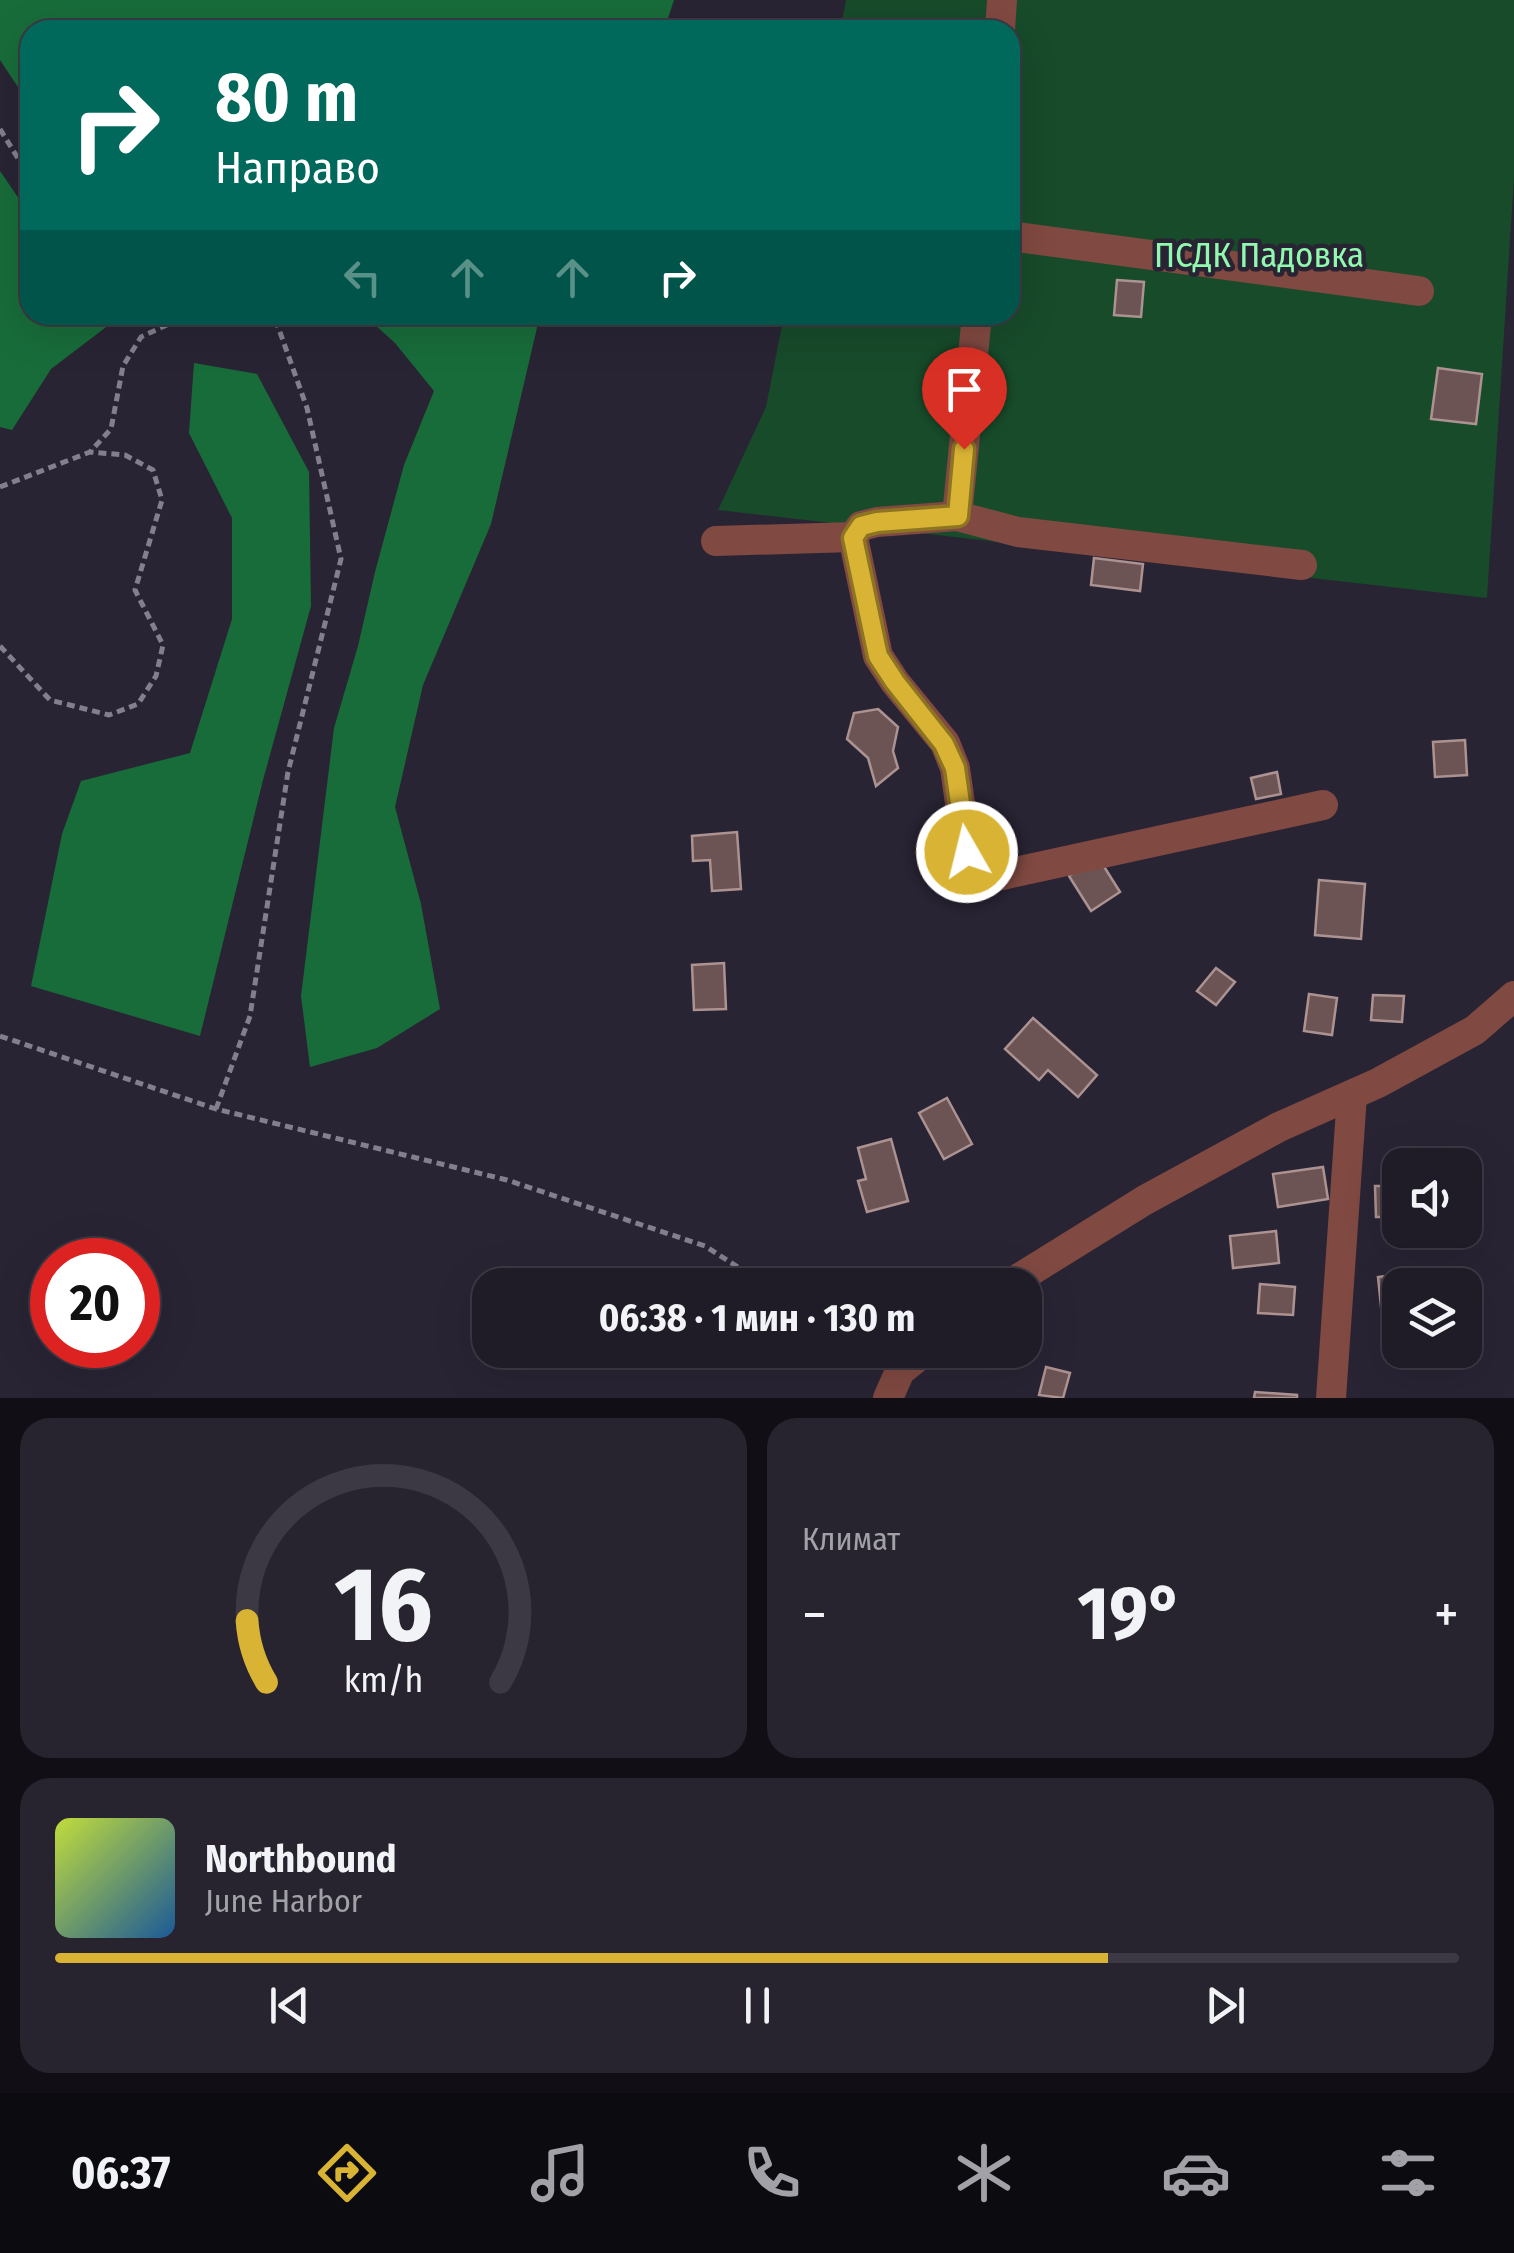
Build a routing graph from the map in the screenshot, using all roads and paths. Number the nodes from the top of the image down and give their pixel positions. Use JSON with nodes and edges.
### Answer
{"nodes":[{"id":1,"x":0,"y":128,"type":"edge"},
{"id":2,"x":20,"y":161,"type":"edge"},
{"id":3,"x":1020,"y":237,"type":"edge"},
{"id":4,"x":1420,"y":291,"type":"dead end"},
{"id":5,"x":167,"y":325,"type":"edge"},
{"id":6,"x":277,"y":325,"type":"edge"},
{"id":7,"x":976,"y":325,"type":"edge"},
{"id":8,"x":90,"y":452,"type":"junction"},
{"id":9,"x":0,"y":487,"type":"edge"},
{"id":10,"x":958,"y":516,"type":"junction"},
{"id":11,"x":853,"y":538,"type":"junction"},
{"id":12,"x":716,"y":541,"type":"dead end"},
{"id":13,"x":1302,"y":565,"type":"dead end"},
{"id":14,"x":0,"y":646,"type":"edge"},
{"id":15,"x":1323,"y":805,"type":"dead end"},
{"id":16,"x":1514,"y":996,"type":"edge"},
{"id":17,"x":0,"y":1036,"type":"edge"},
{"id":18,"x":1352,"y":1095,"type":"junction"},
{"id":19,"x":216,"y":1109,"type":"junction"},
{"id":20,"x":739,"y":1268,"type":"edge"},
{"id":21,"x":1035,"y":1268,"type":"edge"},
{"id":22,"x":904,"y":1368,"type":"edge"},
{"id":23,"x":888,"y":1398,"type":"edge"},
{"id":24,"x":1331,"y":1398,"type":"edge"}],
"edges":[{"from":1,"to":2,"type":"path"},
{"from":3,"to":4,"type":"street"},
{"from":5,"to":8,"type":"path"},
{"from":6,"to":19,"type":"path"},
{"from":7,"to":10,"type":"street"},
{"from":8,"to":9,"type":"path"},
{"from":8,"to":14,"type":"path"},
{"from":10,"to":11,"type":"street"},
{"from":10,"to":13,"type":"street"},
{"from":11,"to":12,"type":"street"},
{"from":11,"to":15,"type":"street"},
{"from":16,"to":18,"type":"street"},
{"from":17,"to":19,"type":"path"},
{"from":18,"to":21,"type":"street"},
{"from":18,"to":24,"type":"street"},
{"from":19,"to":20,"type":"path"},
{"from":22,"to":23,"type":"street"}]}
